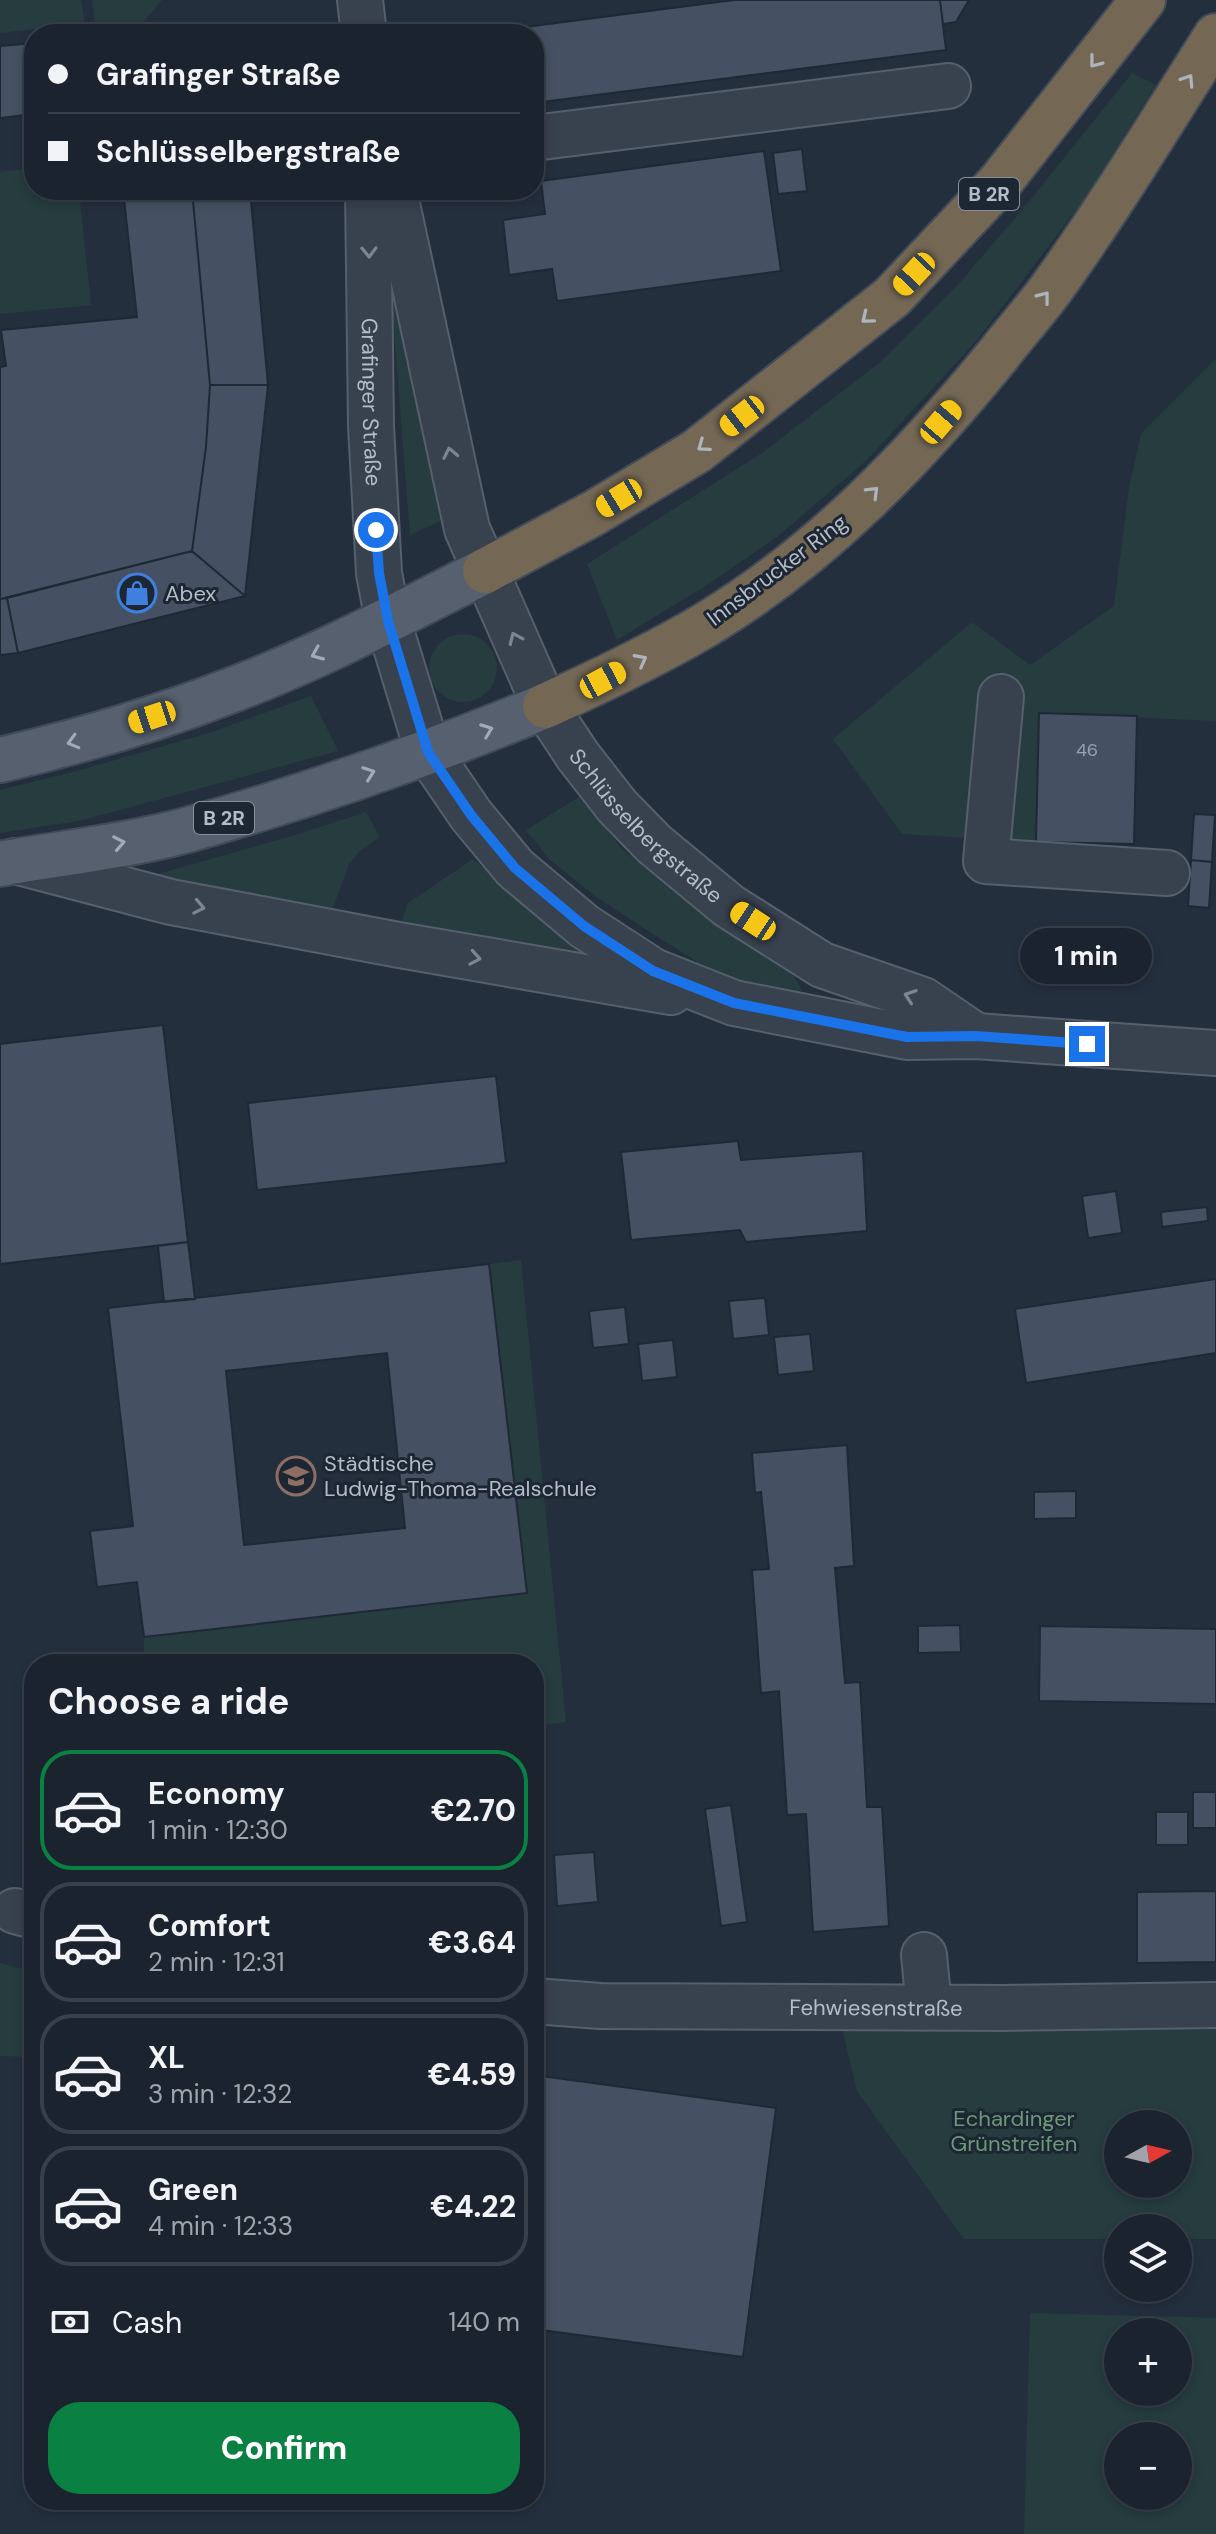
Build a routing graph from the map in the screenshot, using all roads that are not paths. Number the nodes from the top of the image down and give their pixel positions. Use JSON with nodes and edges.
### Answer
{"nodes":[{"id":1,"x":360,"y":0,"type":"edge"},
{"id":2,"x":1143,"y":0,"type":"edge"},
{"id":3,"x":363,"y":24,"type":"edge"},
{"id":4,"x":1216,"y":36,"type":"edge"},
{"id":5,"x":948,"y":86,"type":"dead end"},
{"id":6,"x":544,"y":137,"type":"edge"},
{"id":7,"x":368,"y":200,"type":"edge"},
{"id":8,"x":396,"y":200,"type":"edge"},
{"id":9,"x":485,"y":571,"type":"junction"},
{"id":10,"x":388,"y":621,"type":"junction"},
{"id":11,"x":1001,"y":697,"type":"dead end"},
{"id":12,"x":545,"y":706,"type":"junction"},
{"id":13,"x":428,"y":752,"type":"junction"},
{"id":14,"x":0,"y":760,"type":"edge"},
{"id":15,"x":7,"y":862,"type":"edge"},
{"id":16,"x":1167,"y":873,"type":"dead end"},
{"id":17,"x":734,"y":1003,"type":"junction"},
{"id":18,"x":976,"y":1036,"type":"junction"},
{"id":19,"x":1216,"y":1053,"type":"edge"},
{"id":20,"x":924,"y":1955,"type":"dead end"},
{"id":21,"x":544,"y":2002,"type":"edge"},
{"id":22,"x":1216,"y":2005,"type":"edge"},
{"id":23,"x":929,"y":2007,"type":"junction"}],
"edges":[{"from":1,"to":3,"type":"street"},
{"from":2,"to":9,"type":"highway","number":"B 2R","one_way":true},
{"from":12,"to":4,"type":"highway","name":"Innsbrucker Ring","number":"B 2R","one_way":true},
{"from":5,"to":6,"type":"street"},
{"from":7,"to":10,"type":"street","name":"Grafinger Straße","one_way":true},
{"from":9,"to":8,"type":"street","one_way":true},
{"from":9,"to":10,"type":"main road","number":"B 2R"},
{"from":12,"to":9,"type":"street","one_way":true},
{"from":10,"to":13,"type":"street","name":"Grafinger Straße"},
{"from":10,"to":14,"type":"main road","number":"B 2R","one_way":true},
{"from":11,"to":16,"type":"street"},
{"from":13,"to":12,"type":"main road","name":"Innsbrucker Ring","number":"B 2R","one_way":true},
{"from":18,"to":12,"type":"street","name":"Schlüsselbergstraße","one_way":true},
{"from":15,"to":13,"type":"main road","name":"Innsbrucker Ring","number":"B 2R","one_way":true},
{"from":13,"to":17,"type":"street"},
{"from":15,"to":17,"type":"street","one_way":true},
{"from":17,"to":18,"type":"street"},
{"from":18,"to":19,"type":"street"},
{"from":20,"to":23,"type":"street"},
{"from":21,"to":23,"type":"street","name":"Fehwiesenstraße"},
{"from":22,"to":23,"type":"street","name":"Fehwiesenstraße"}]}
